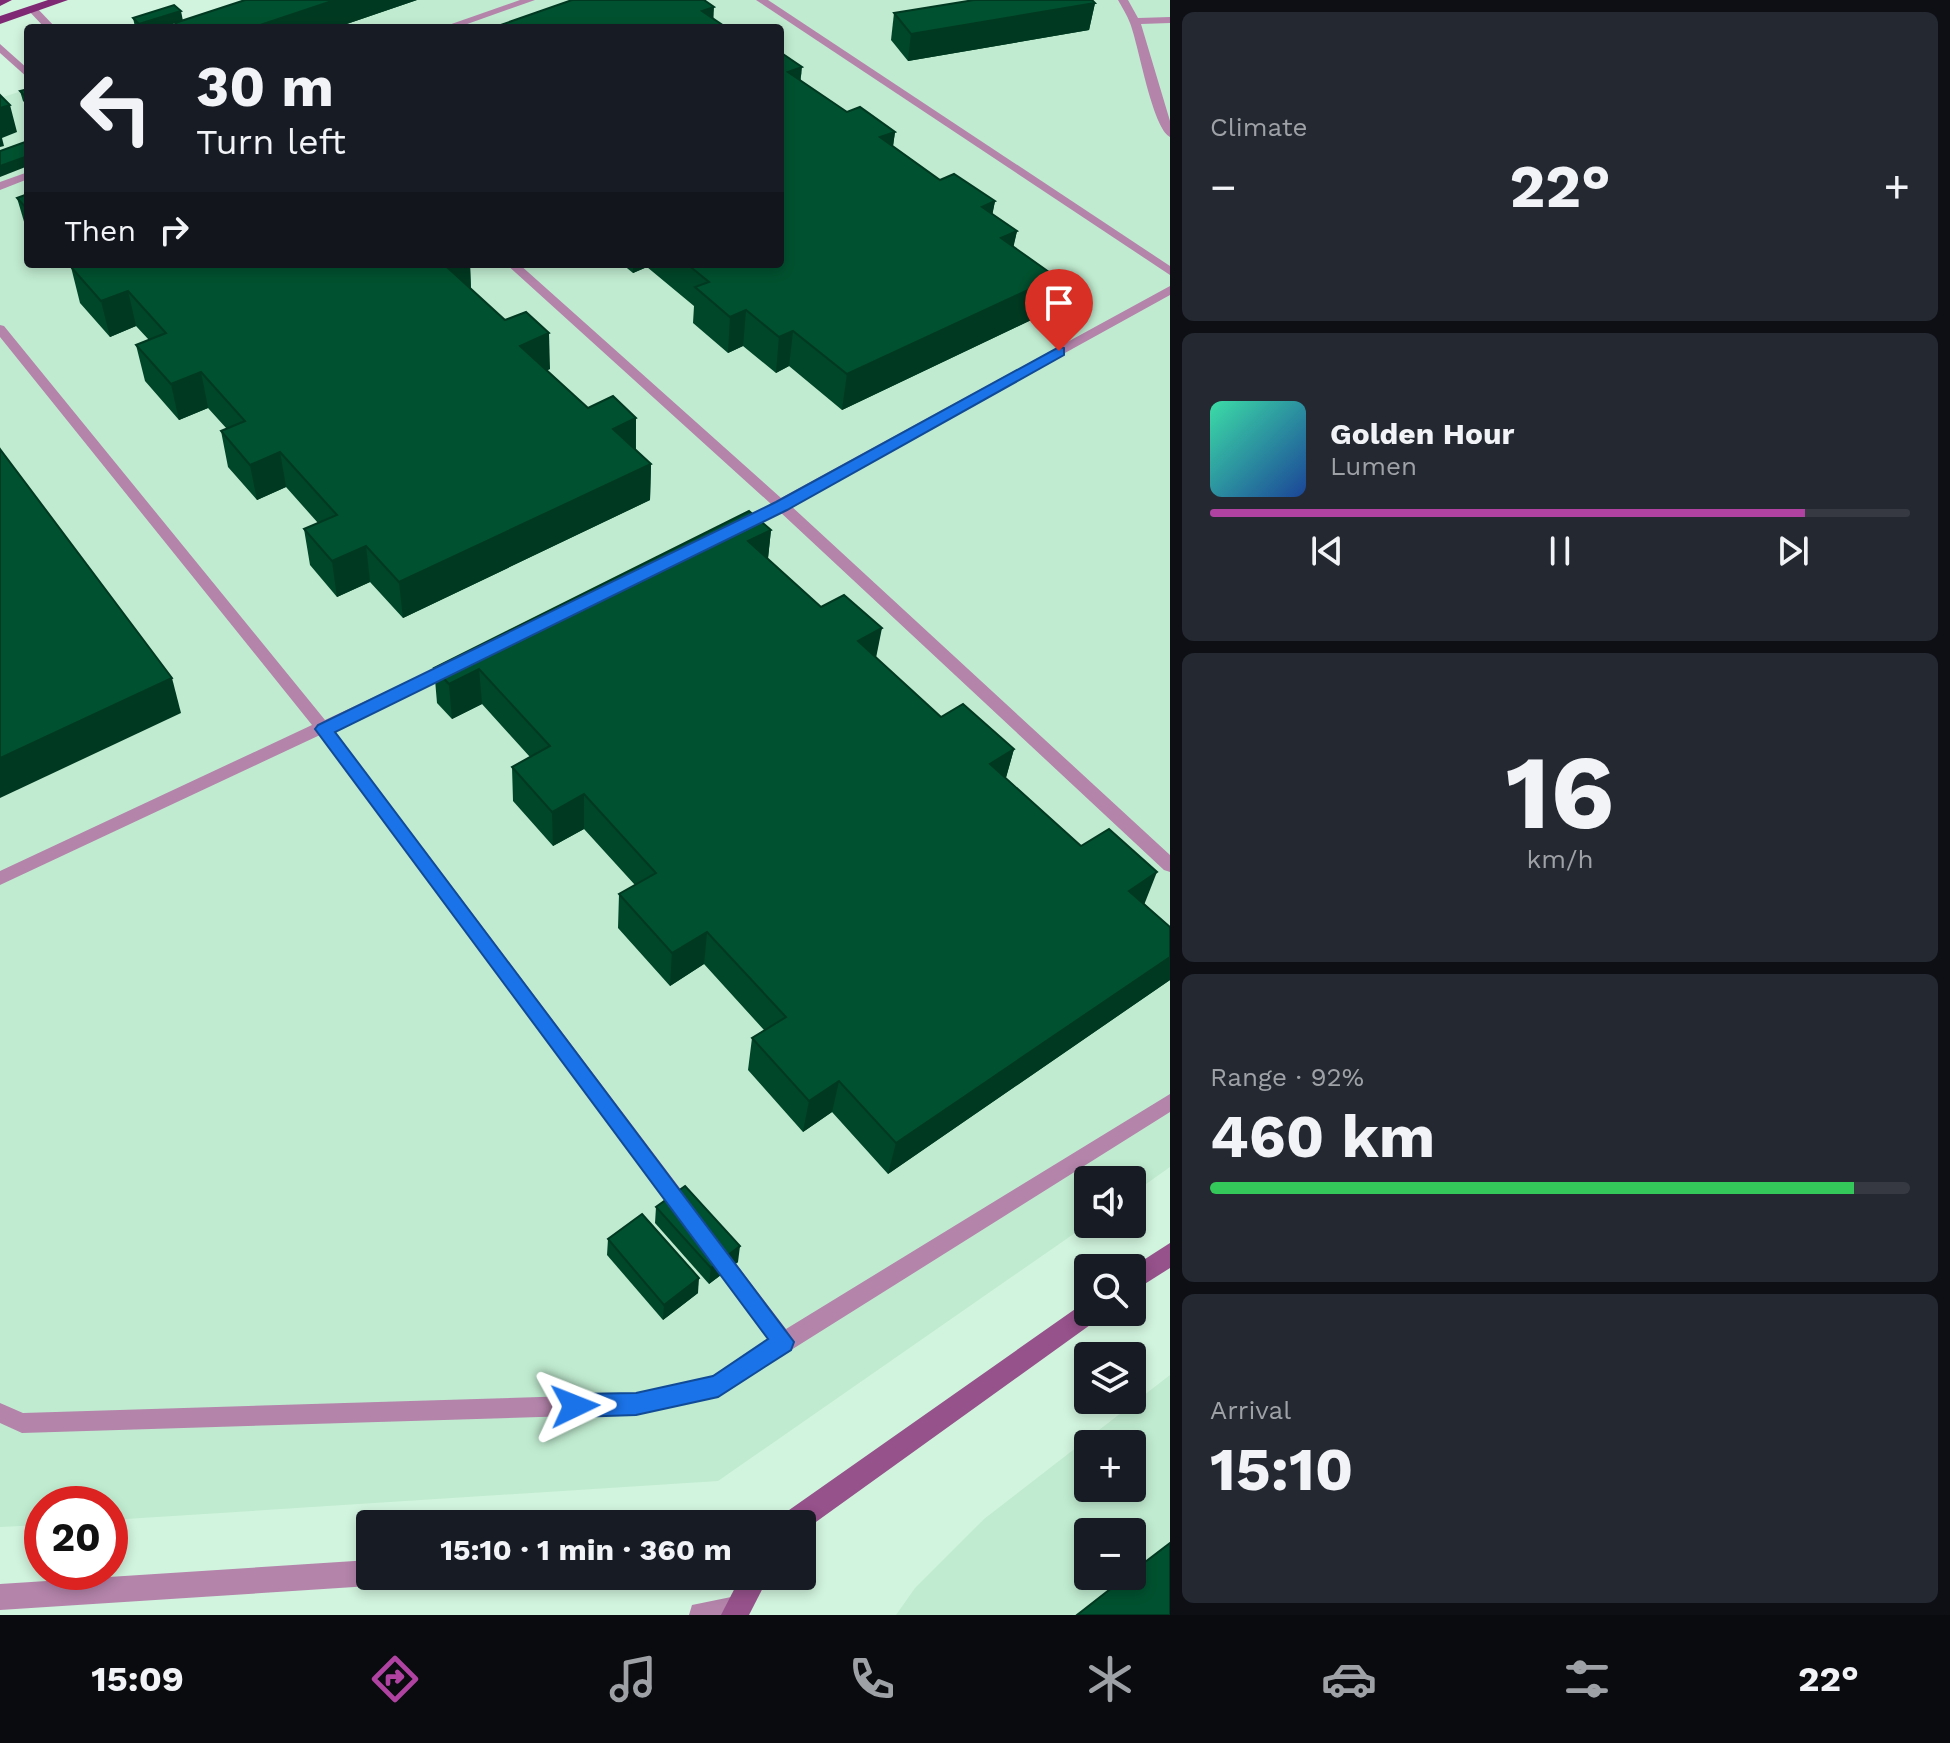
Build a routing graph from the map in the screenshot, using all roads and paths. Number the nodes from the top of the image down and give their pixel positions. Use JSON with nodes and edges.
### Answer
{"nodes":[{"id":1,"x":61,"y":0,"type":"edge"},
{"id":2,"x":530,"y":0,"type":"edge"},
{"id":3,"x":761,"y":0,"type":"edge"},
{"id":4,"x":1123,"y":0,"type":"edge"},
{"id":5,"x":32,"y":9,"type":"junction"},
{"id":6,"x":0,"y":20,"type":"edge"},
{"id":7,"x":1170,"y":20,"type":"edge"},
{"id":8,"x":1135,"y":21,"type":"junction"},
{"id":9,"x":47,"y":24,"type":"edge"},
{"id":10,"x":457,"y":24,"type":"edge"},
{"id":11,"x":0,"y":47,"type":"edge"},
{"id":12,"x":24,"y":71,"type":"edge"},
{"id":13,"x":1170,"y":134,"type":"edge"},
{"id":14,"x":24,"y":177,"type":"edge"},
{"id":15,"x":0,"y":186,"type":"edge"},
{"id":16,"x":516,"y":268,"type":"edge"},
{"id":17,"x":1170,"y":271,"type":"edge"},
{"id":18,"x":1170,"y":290,"type":"edge"},
{"id":19,"x":0,"y":329,"type":"edge"},
{"id":20,"x":782,"y":506,"type":"junction"},
{"id":21,"x":725,"y":534,"type":"edge"},
{"id":22,"x":467,"y":660,"type":"edge"},
{"id":23,"x":324,"y":729,"type":"junction"},
{"id":24,"x":1170,"y":865,"type":"edge"},
{"id":25,"x":0,"y":878,"type":"edge"},
{"id":26,"x":1170,"y":1102,"type":"edge"},
{"id":27,"x":1170,"y":1254,"type":"edge"},
{"id":28,"x":1146,"y":1271,"type":"edge"},
{"id":29,"x":1074,"y":1322,"type":"edge"},
{"id":30,"x":783,"y":1342,"type":"junction"},
{"id":31,"x":0,"y":1413,"type":"edge"},
{"id":32,"x":811,"y":1510,"type":"edge"},
{"id":33,"x":356,"y":1574,"type":"edge"},
{"id":34,"x":748,"y":1590,"type":"edge"},
{"id":35,"x":0,"y":1597,"type":"edge"},
{"id":36,"x":735,"y":1612,"type":"edge"},
{"id":37,"x":702,"y":1615,"type":"edge"}],
"edges":[{"from":1,"to":5,"type":"main road"},
{"from":2,"to":10,"type":"lane"},
{"from":3,"to":17,"type":"lane"},
{"from":4,"to":8,"type":"lane"},
{"from":5,"to":6,"type":"main road"},
{"from":5,"to":9,"type":"lane"},
{"from":7,"to":8,"type":"lane"},
{"from":8,"to":13,"type":"lane"},
{"from":11,"to":12,"type":"lane"},
{"from":14,"to":15,"type":"lane"},
{"from":16,"to":20,"type":"lane"},
{"from":18,"to":20,"type":"lane"},
{"from":19,"to":23,"type":"lane"},
{"from":20,"to":21,"type":"lane"},
{"from":20,"to":24,"type":"lane"},
{"from":22,"to":23,"type":"lane"},
{"from":23,"to":25,"type":"lane"},
{"from":23,"to":30,"type":"lane"},
{"from":26,"to":30,"type":"lane"},
{"from":27,"to":28,"type":"street"},
{"from":29,"to":32,"type":"street"},
{"from":30,"to":31,"type":"lane"},
{"from":33,"to":35,"type":"street"},
{"from":34,"to":36,"type":"street"},
{"from":36,"to":37,"type":"street"}]}
